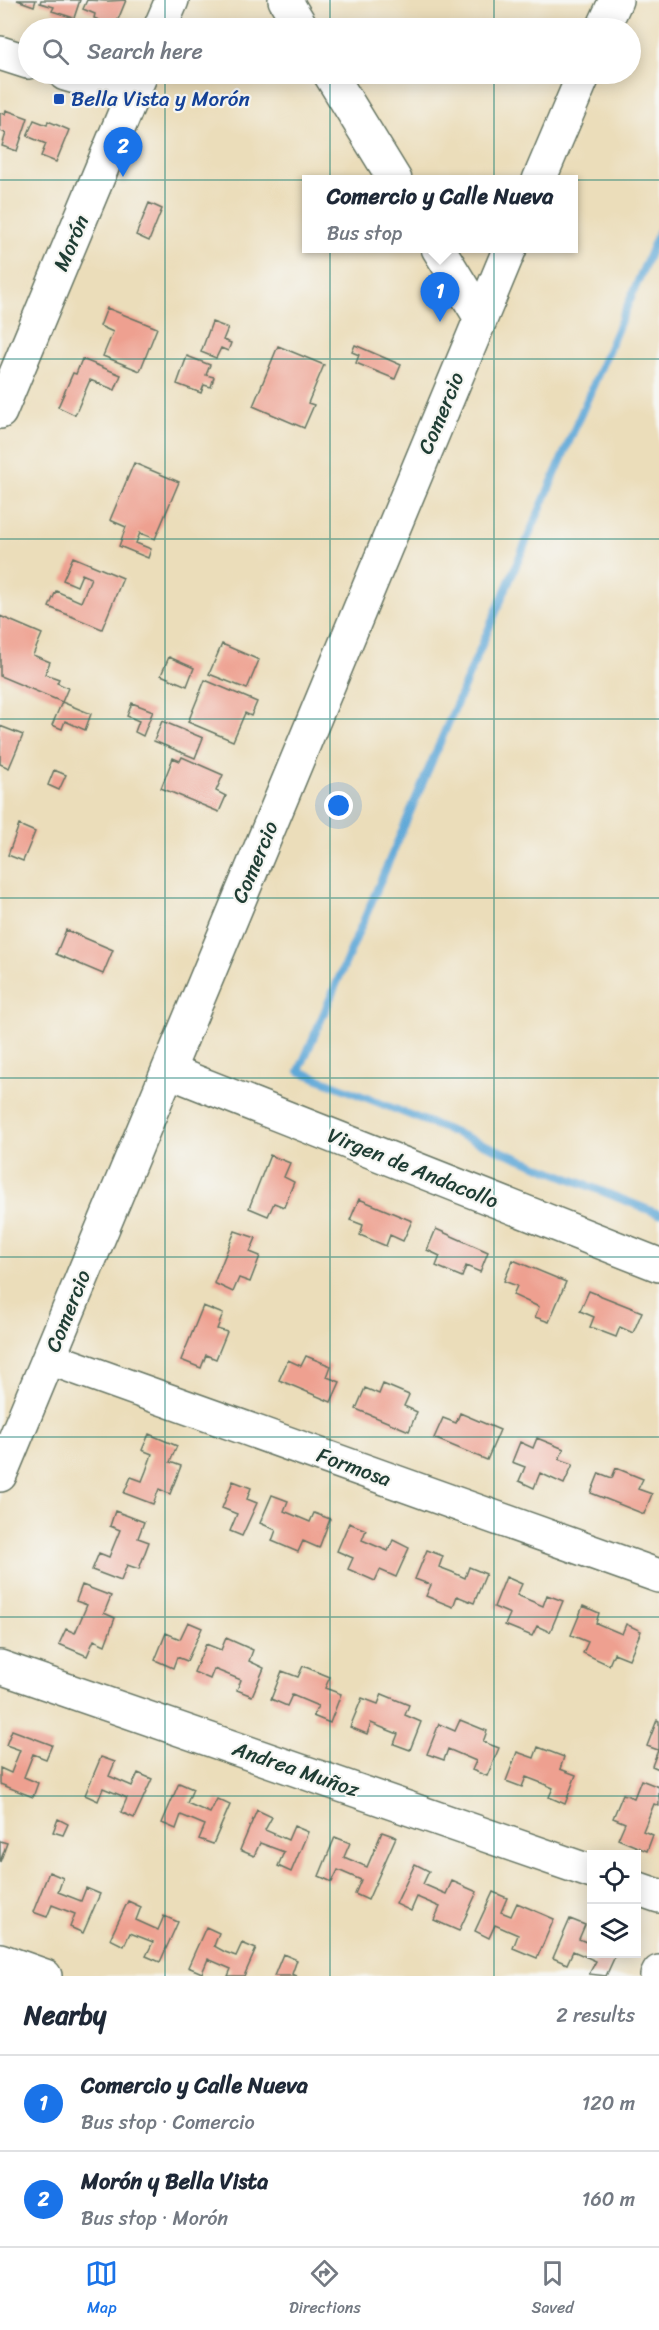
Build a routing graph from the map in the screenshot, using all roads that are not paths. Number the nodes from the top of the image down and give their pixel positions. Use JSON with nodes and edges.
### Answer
{"nodes":[{"id":1,"x":172,"y":0,"type":"edge"},
{"id":2,"x":285,"y":0,"type":"edge"},
{"id":3,"x":616,"y":0,"type":"edge"},
{"id":4,"x":164,"y":18,"type":"edge"},
{"id":5,"x":296,"y":18,"type":"edge"},
{"id":6,"x":608,"y":18,"type":"edge"},
{"id":7,"x":0,"y":53,"type":"edge"},
{"id":8,"x":18,"y":59,"type":"edge"},
{"id":9,"x":137,"y":84,"type":"edge"},
{"id":10,"x":336,"y":84,"type":"edge"},
{"id":11,"x":580,"y":84,"type":"edge"},
{"id":12,"x":392,"y":175,"type":"edge"},
{"id":13,"x":541,"y":175,"type":"edge"},
{"id":14,"x":440,"y":253,"type":"edge"},
{"id":15,"x":508,"y":253,"type":"edge"},
{"id":16,"x":481,"y":318,"type":"junction"},
{"id":17,"x":0,"y":412,"type":"edge"},
{"id":18,"x":168,"y":1071,"type":"junction"},
{"id":19,"x":659,"y":1265,"type":"edge"},
{"id":20,"x":49,"y":1358,"type":"junction"},
{"id":21,"x":0,"y":1475,"type":"edge"},
{"id":22,"x":659,"y":1576,"type":"edge"},
{"id":23,"x":0,"y":1666,"type":"edge"},
{"id":24,"x":587,"y":1871,"type":"edge"},
{"id":25,"x":641,"y":1890,"type":"edge"},
{"id":26,"x":659,"y":1896,"type":"edge"},
{"id":27,"x":0,"y":1960,"type":"edge"},
{"id":28,"x":659,"y":1972,"type":"edge"},
{"id":29,"x":45,"y":1976,"type":"edge"},
{"id":30,"x":657,"y":1976,"type":"edge"}],
"edges":[{"from":1,"to":4,"type":"street"},
{"from":2,"to":5,"type":"street"},
{"from":3,"to":6,"type":"street"},
{"from":7,"to":8,"type":"street"},
{"from":9,"to":17,"type":"street","name":"Morón"},
{"from":10,"to":12,"type":"street"},
{"from":11,"to":13,"type":"street"},
{"from":14,"to":16,"type":"street"},
{"from":15,"to":16,"type":"street","name":"Comercio"},
{"from":16,"to":18,"type":"street","name":"Comercio"},
{"from":18,"to":19,"type":"street","name":"Virgen de Andacollo"},
{"from":18,"to":20,"type":"street","name":"Comercio"},
{"from":20,"to":21,"type":"street","name":"Comercio"},
{"from":20,"to":22,"type":"street","name":"Formosa"},
{"from":23,"to":24,"type":"street","name":"Andrea Muñoz"},
{"from":25,"to":26,"type":"street"},
{"from":27,"to":29,"type":"street"},
{"from":28,"to":30,"type":"street"}]}
